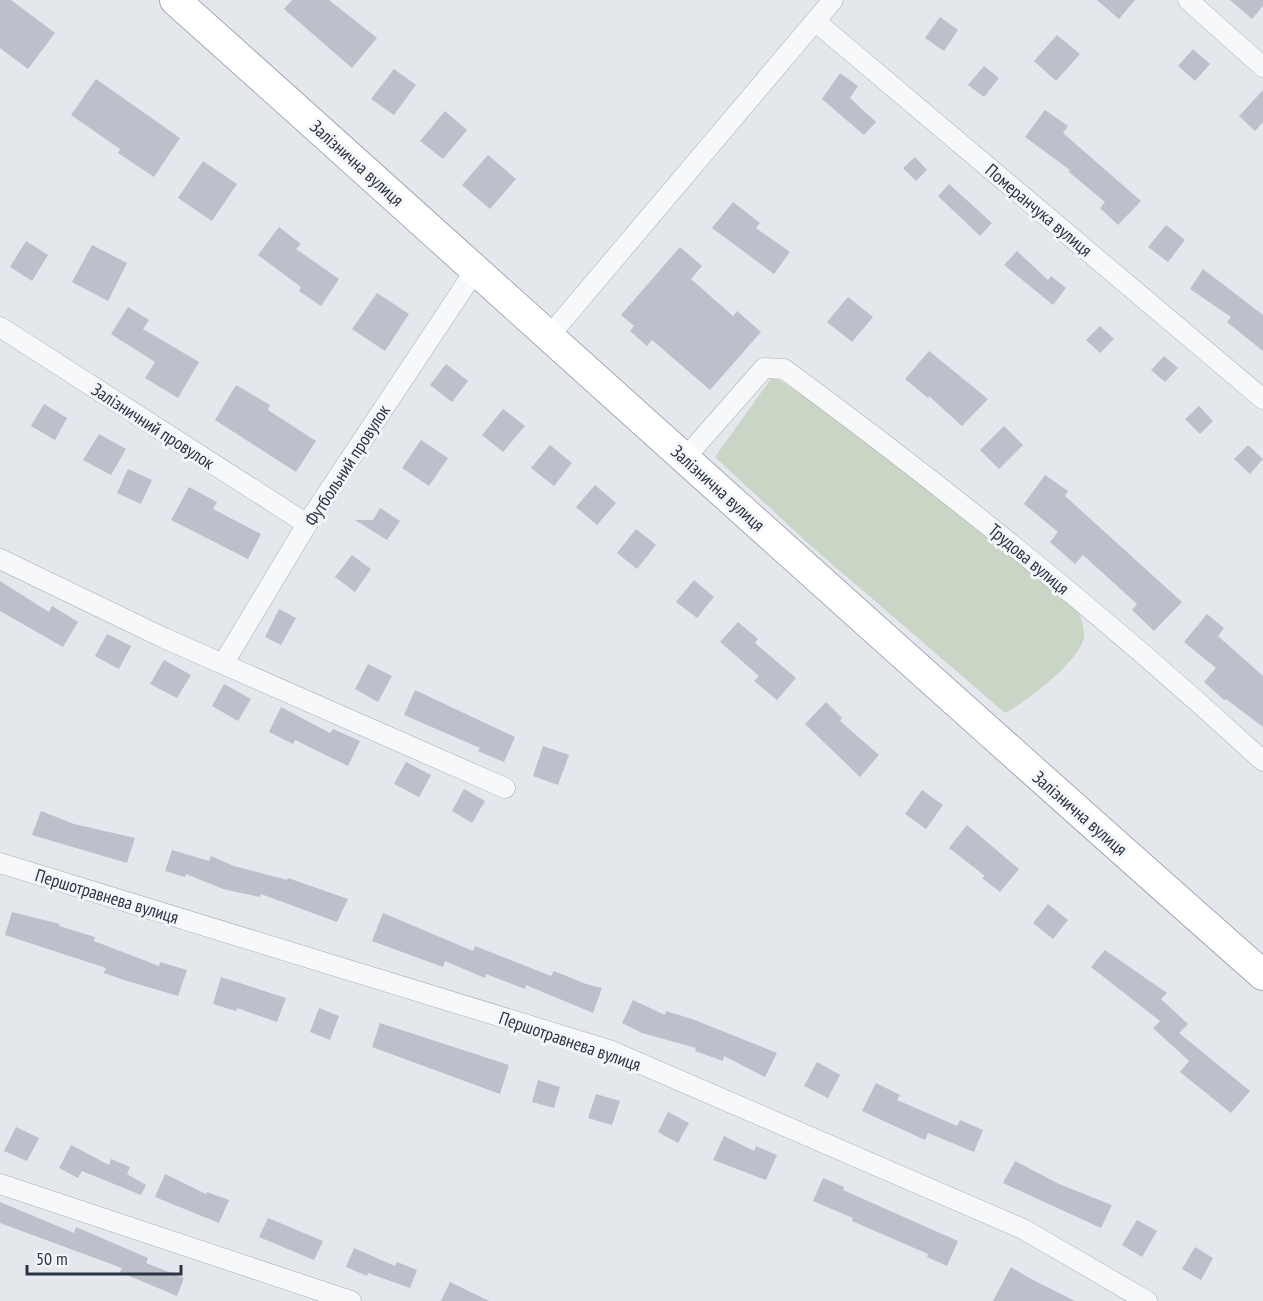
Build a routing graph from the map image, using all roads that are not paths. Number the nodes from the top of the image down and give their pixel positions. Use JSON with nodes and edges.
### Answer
{"nodes":[{"id":1,"x":175,"y":0,"type":"edge"},
{"id":2,"x":832,"y":0,"type":"edge"},
{"id":3,"x":1188,"y":0,"type":"edge"},
{"id":4,"x":815,"y":21,"type":"junction"},
{"id":5,"x":1263,"y":67,"type":"edge"},
{"id":6,"x":476,"y":269,"type":"junction"},
{"id":7,"x":0,"y":327,"type":"edge"},
{"id":8,"x":550,"y":335,"type":"junction"},
{"id":9,"x":1263,"y":399,"type":"edge"},
{"id":10,"x":685,"y":458,"type":"junction"},
{"id":11,"x":307,"y":525,"type":"junction"},
{"id":12,"x":0,"y":559,"type":"edge"},
{"id":13,"x":223,"y":664,"type":"junction"},
{"id":14,"x":1263,"y":761,"type":"edge"},
{"id":15,"x":505,"y":788,"type":"dead end"},
{"id":16,"x":0,"y":863,"type":"edge"},
{"id":17,"x":1263,"y":975,"type":"edge"},
{"id":18,"x":0,"y":1184,"type":"edge"},
{"id":19,"x":351,"y":1301,"type":"edge"},
{"id":20,"x":1147,"y":1301,"type":"edge"}],
"edges":[{"from":1,"to":6,"type":"main road","name":"Залізнична вулиця"},
{"from":2,"to":4,"type":"street"},
{"from":3,"to":5,"type":"street"},
{"from":4,"to":8,"type":"street"},
{"from":4,"to":9,"type":"street","name":"Померанчука вулиця"},
{"from":6,"to":8,"type":"main road","name":"Залізнична вулиця"},
{"from":6,"to":11,"type":"street","name":"Футбольний провулок"},
{"from":7,"to":11,"type":"street","name":"Залізничний провулок"},
{"from":8,"to":10,"type":"main road","name":"Залізнична вулиця"},
{"from":10,"to":14,"type":"street","name":"Трудова вулиця"},
{"from":10,"to":17,"type":"main road","name":"Залізнична вулиця"},
{"from":11,"to":13,"type":"street","name":"Футбольний провулок"},
{"from":12,"to":13,"type":"street"},
{"from":13,"to":15,"type":"street"},
{"from":16,"to":20,"type":"street","name":"Першотравнева вулиця"},
{"from":18,"to":19,"type":"street"}]}
